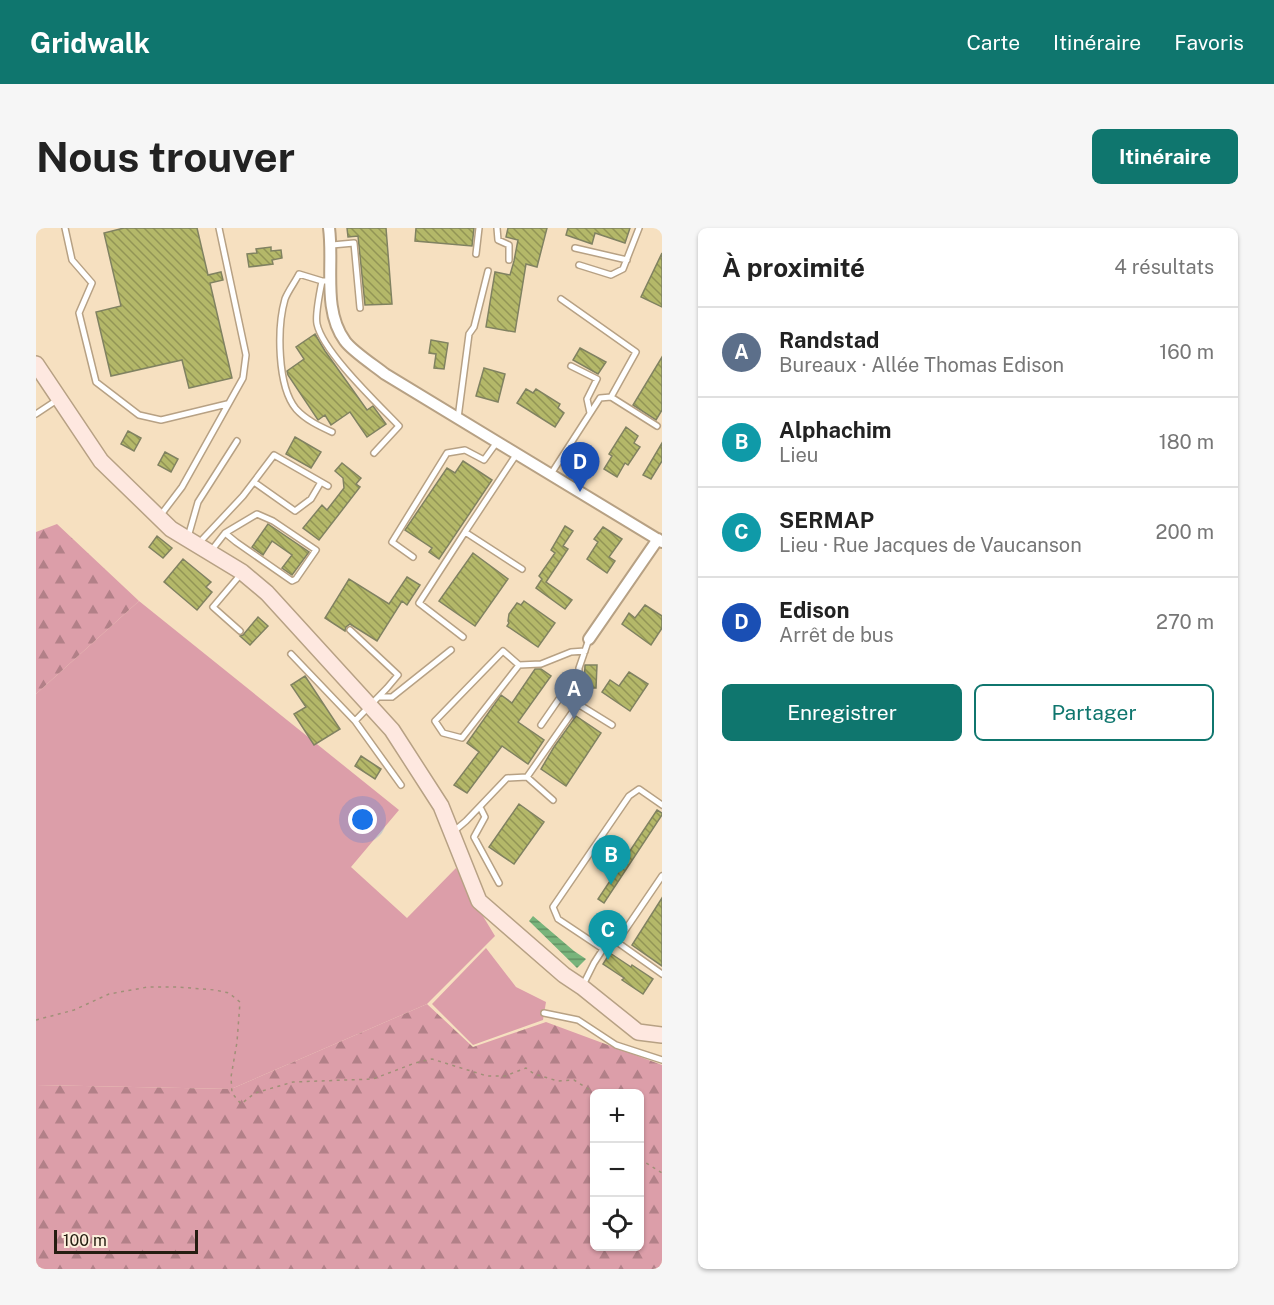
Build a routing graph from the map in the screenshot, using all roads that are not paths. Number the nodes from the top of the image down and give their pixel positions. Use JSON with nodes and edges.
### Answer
{"nodes":[{"id":1,"x":65,"y":228,"type":"edge"},
{"id":2,"x":219,"y":228,"type":"edge"},
{"id":3,"x":329,"y":228,"type":"edge"},
{"id":4,"x":479,"y":228,"type":"edge"},
{"id":5,"x":497,"y":228,"type":"edge"},
{"id":6,"x":639,"y":228,"type":"edge"},
{"id":7,"x":332,"y":245,"type":"junction"},
{"id":8,"x":575,"y":248,"type":"dead end"},
{"id":9,"x":476,"y":254,"type":"dead end"},
{"id":10,"x":509,"y":260,"type":"dead end"},
{"id":11,"x":627,"y":260,"type":"junction"},
{"id":12,"x":579,"y":265,"type":"dead end"},
{"id":13,"x":488,"y":271,"type":"dead end"},
{"id":14,"x":326,"y":281,"type":"junction"},
{"id":15,"x":561,"y":299,"type":"dead end"},
{"id":16,"x":360,"y":308,"type":"dead end"},
{"id":17,"x":36,"y":364,"type":"edge"},
{"id":18,"x":571,"y":366,"type":"dead end"},
{"id":19,"x":611,"y":397,"type":"junction"},
{"id":20,"x":59,"y":399,"type":"junction"},
{"id":21,"x":227,"y":404,"type":"junction"},
{"id":22,"x":590,"y":413,"type":"junction"},
{"id":23,"x":36,"y":414,"type":"edge"},
{"id":24,"x":458,"y":418,"type":"junction"},
{"id":25,"x":657,"y":426,"type":"dead end"},
{"id":26,"x":332,"y":432,"type":"dead end"},
{"id":27,"x":237,"y":441,"type":"dead end"},
{"id":28,"x":497,"y":442,"type":"junction"},
{"id":29,"x":374,"y":453,"type":"dead end"},
{"id":30,"x":517,"y":454,"type":"junction"},
{"id":31,"x":551,"y":474,"type":"junction"},
{"id":32,"x":254,"y":482,"type":"junction"},
{"id":33,"x":321,"y":482,"type":"junction"},
{"id":34,"x":328,"y":486,"type":"dead end"},
{"id":35,"x":159,"y":517,"type":"junction"},
{"id":36,"x":465,"y":532,"type":"junction"},
{"id":37,"x":225,"y":533,"type":"junction"},
{"id":38,"x":660,"y":540,"type":"edge"},
{"id":39,"x":199,"y":545,"type":"junction"},
{"id":40,"x":413,"y":557,"type":"dead end"},
{"id":41,"x":522,"y":569,"type":"dead end"},
{"id":42,"x":242,"y":572,"type":"junction"},
{"id":43,"x":350,"y":630,"type":"dead end"},
{"id":44,"x":240,"y":631,"type":"dead end"},
{"id":45,"x":463,"y":637,"type":"dead end"},
{"id":46,"x":589,"y":639,"type":"joint"},
{"id":47,"x":451,"y":650,"type":"dead end"},
{"id":48,"x":585,"y":651,"type":"junction"},
{"id":49,"x":291,"y":654,"type":"dead end"},
{"id":50,"x":519,"y":665,"type":"junction"},
{"id":51,"x":579,"y":677,"type":"junction"},
{"id":52,"x":374,"y":701,"type":"junction"},
{"id":53,"x":578,"y":704,"type":"junction"},
{"id":54,"x":355,"y":721,"type":"junction"},
{"id":55,"x":541,"y":725,"type":"dead end"},
{"id":56,"x":612,"y":725,"type":"dead end"},
{"id":57,"x":527,"y":777,"type":"junction"},
{"id":58,"x":401,"y":785,"type":"dead end"},
{"id":59,"x":553,"y":800,"type":"dead end"},
{"id":60,"x":662,"y":805,"type":"edge"},
{"id":61,"x":480,"y":807,"type":"junction"},
{"id":62,"x":452,"y":833,"type":"junction"},
{"id":63,"x":662,"y":876,"type":"edge"},
{"id":64,"x":499,"y":883,"type":"dead end"},
{"id":65,"x":617,"y":942,"type":"junction"},
{"id":66,"x":603,"y":949,"type":"junction"},
{"id":67,"x":662,"y":974,"type":"edge"},
{"id":68,"x":582,"y":987,"type":"junction"},
{"id":69,"x":544,"y":1013,"type":"dead end"},
{"id":70,"x":662,"y":1035,"type":"edge"},
{"id":71,"x":662,"y":1060,"type":"edge"}],
"edges":[{"from":1,"to":21,"type":"lane"},
{"from":2,"to":21,"type":"lane"},
{"from":3,"to":7,"type":"street"},
{"from":4,"to":9,"type":"lane"},
{"from":5,"to":10,"type":"lane"},
{"from":6,"to":11,"type":"lane"},
{"from":7,"to":14,"type":"street"},
{"from":7,"to":16,"type":"lane"},
{"from":8,"to":11,"type":"lane"},
{"from":11,"to":12,"type":"lane"},
{"from":13,"to":24,"type":"lane"},
{"from":14,"to":24,"type":"street"},
{"from":14,"to":26,"type":"lane"},
{"from":14,"to":29,"type":"lane"},
{"from":15,"to":19,"type":"lane"},
{"from":17,"to":20,"type":"street"},
{"from":18,"to":22,"type":"lane"},
{"from":19,"to":22,"type":"lane"},
{"from":19,"to":25,"type":"lane"},
{"from":20,"to":23,"type":"lane"},
{"from":20,"to":35,"type":"street"},
{"from":21,"to":35,"type":"lane"},
{"from":22,"to":31,"type":"lane"},
{"from":24,"to":28,"type":"street"},
{"from":27,"to":39,"type":"lane"},
{"from":28,"to":30,"type":"street"},
{"from":28,"to":40,"type":"lane"},
{"from":30,"to":31,"type":"street"},
{"from":30,"to":36,"type":"lane"},
{"from":31,"to":38,"type":"street"},
{"from":32,"to":33,"type":"lane"},
{"from":32,"to":33,"type":"lane"},
{"from":32,"to":39,"type":"lane"},
{"from":33,"to":34,"type":"lane"},
{"from":35,"to":39,"type":"street"},
{"from":36,"to":41,"type":"lane"},
{"from":36,"to":45,"type":"lane"},
{"from":37,"to":37,"type":"lane"},
{"from":37,"to":39,"type":"lane"},
{"from":38,"to":46,"type":"street"},
{"from":39,"to":42,"type":"street"},
{"from":42,"to":44,"type":"lane"},
{"from":42,"to":52,"type":"street"},
{"from":43,"to":52,"type":"lane"},
{"from":46,"to":48,"type":"lane"},
{"from":47,"to":52,"type":"lane"},
{"from":48,"to":50,"type":"lane"},
{"from":48,"to":51,"type":"lane"},
{"from":49,"to":54,"type":"lane"},
{"from":50,"to":50,"type":"lane"},
{"from":51,"to":53,"type":"lane"},
{"from":51,"to":55,"type":"lane"},
{"from":52,"to":54,"type":"lane"},
{"from":52,"to":62,"type":"street"},
{"from":53,"to":56,"type":"lane"},
{"from":53,"to":57,"type":"lane"},
{"from":54,"to":58,"type":"lane"},
{"from":57,"to":59,"type":"lane"},
{"from":57,"to":61,"type":"lane"},
{"from":60,"to":66,"type":"lane"},
{"from":61,"to":62,"type":"lane"},
{"from":61,"to":64,"type":"lane"},
{"from":62,"to":68,"type":"street"},
{"from":63,"to":65,"type":"lane"},
{"from":65,"to":66,"type":"lane"},
{"from":65,"to":67,"type":"lane"},
{"from":66,"to":68,"type":"lane"},
{"from":68,"to":70,"type":"street"},
{"from":69,"to":71,"type":"lane"}]}
